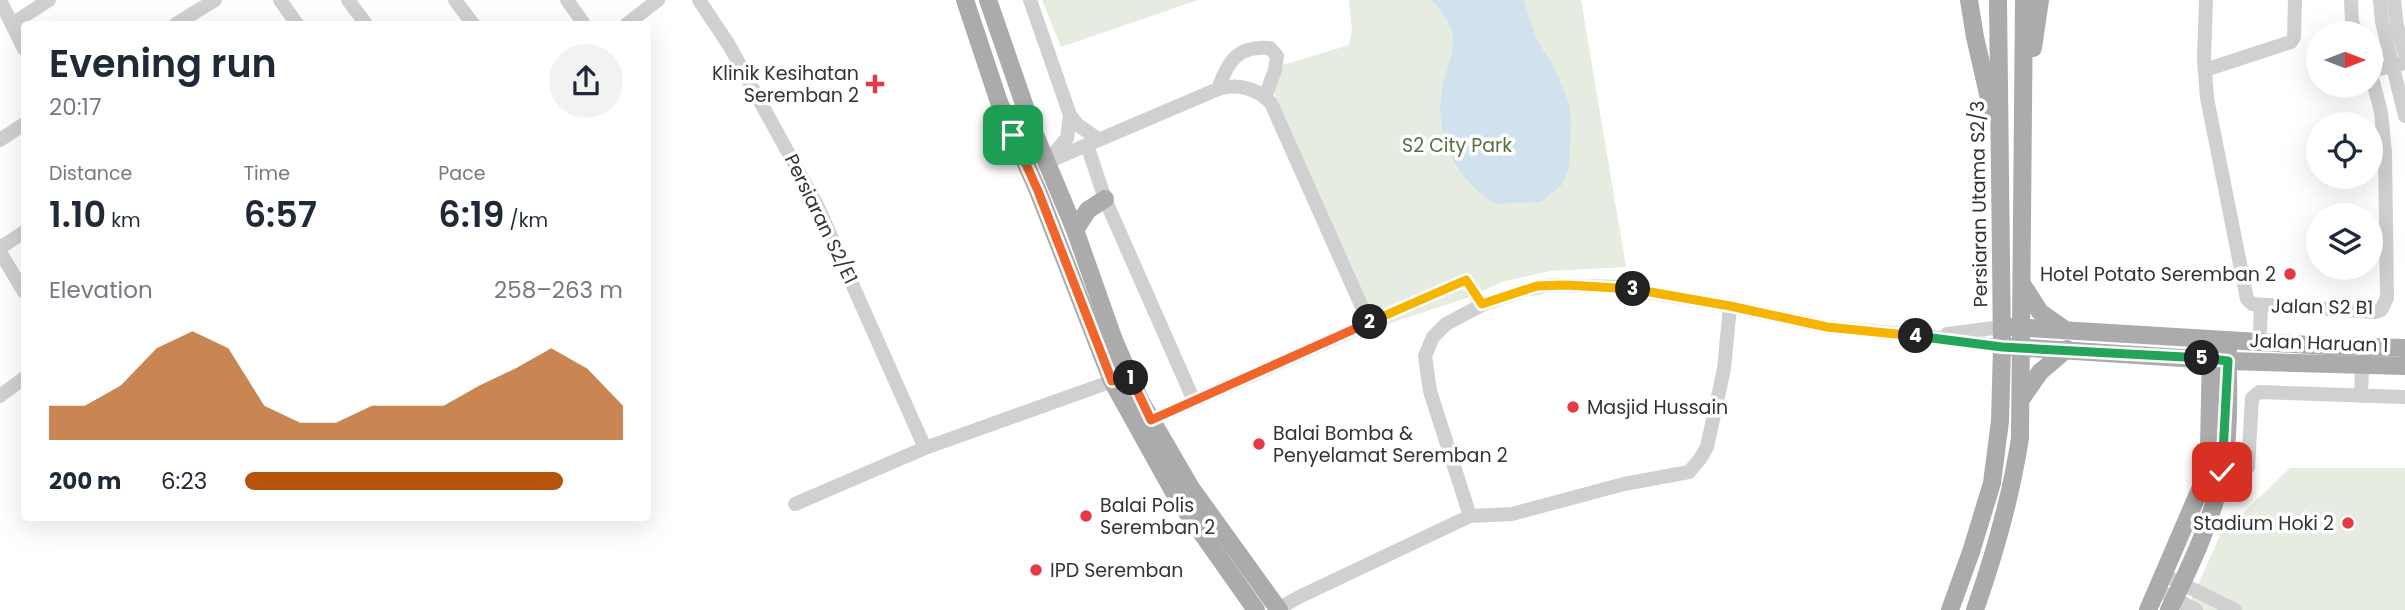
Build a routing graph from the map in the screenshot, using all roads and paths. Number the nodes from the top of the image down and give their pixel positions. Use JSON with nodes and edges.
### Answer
{"nodes":[{"id":1,"x":0,"y":0,"type":"edge"},
{"id":2,"x":49,"y":0,"type":"edge"},
{"id":3,"x":215,"y":0,"type":"edge"},
{"id":4,"x":280,"y":0,"type":"edge"},
{"id":5,"x":348,"y":0,"type":"edge"},
{"id":6,"x":455,"y":0,"type":"edge"},
{"id":7,"x":567,"y":0,"type":"edge"},
{"id":8,"x":658,"y":0,"type":"edge"},
{"id":9,"x":699,"y":0,"type":"edge"},
{"id":10,"x":965,"y":0,"type":"edge"},
{"id":11,"x":988,"y":0,"type":"edge"},
{"id":12,"x":1030,"y":0,"type":"edge"},
{"id":13,"x":1969,"y":0,"type":"edge"},
{"id":14,"x":1998,"y":0,"type":"edge"},
{"id":15,"x":2024,"y":0,"type":"edge"},
{"id":16,"x":2040,"y":0,"type":"edge"},
{"id":17,"x":2206,"y":0,"type":"edge"},
{"id":18,"x":2295,"y":0,"type":"edge"},
{"id":19,"x":2351,"y":0,"type":"edge"},
{"id":20,"x":2380,"y":0,"type":"edge"},
{"id":21,"x":2394,"y":0,"type":"edge"},
{"id":22,"x":181,"y":21,"type":"edge"},
{"id":23,"x":295,"y":21,"type":"edge"},
{"id":24,"x":364,"y":21,"type":"edge"},
{"id":25,"x":471,"y":21,"type":"edge"},
{"id":26,"x":582,"y":21,"type":"edge"},
{"id":27,"x":631,"y":21,"type":"edge"},
{"id":28,"x":2352,"y":21,"type":"edge"},
{"id":29,"x":12,"y":24,"type":"junction"},
{"id":30,"x":21,"y":43,"type":"edge"},
{"id":31,"x":2405,"y":54,"type":"edge"},
{"id":32,"x":2399,"y":65,"type":"edge"},
{"id":33,"x":2205,"y":70,"type":"junction"},
{"id":34,"x":1218,"y":89,"type":"junction"},
{"id":35,"x":1265,"y":97,"type":"junction"},
{"id":36,"x":2377,"y":98,"type":"edge"},
{"id":37,"x":2024,"y":102,"type":"junction"},
{"id":38,"x":2404,"y":110,"type":"edge"},
{"id":39,"x":2381,"y":112,"type":"joint"},
{"id":40,"x":1070,"y":115,"type":"junction"},
{"id":41,"x":21,"y":126,"type":"edge"},
{"id":42,"x":0,"y":140,"type":"edge"},
{"id":43,"x":1093,"y":142,"type":"junction"},
{"id":44,"x":1999,"y":142,"type":"junction"},
{"id":45,"x":2383,"y":145,"type":"edge"},
{"id":46,"x":1047,"y":162,"type":"junction"},
{"id":47,"x":1038,"y":191,"type":"junction"},
{"id":48,"x":1105,"y":199,"type":"junction"},
{"id":49,"x":1074,"y":230,"type":"junction"},
{"id":50,"x":21,"y":234,"type":"edge"},
{"id":51,"x":0,"y":250,"type":"edge"},
{"id":52,"x":2023,"y":284,"type":"junction"},
{"id":53,"x":21,"y":287,"type":"edge"},
{"id":54,"x":1482,"y":304,"type":"junction"},
{"id":55,"x":1730,"y":306,"type":"junction"},
{"id":56,"x":2261,"y":306,"type":"junction"},
{"id":57,"x":1369,"y":323,"type":"junction"},
{"id":58,"x":2001,"y":327,"type":"junction"},
{"id":59,"x":2022,"y":327,"type":"junction"},
{"id":60,"x":2066,"y":330,"type":"junction"},
{"id":61,"x":2260,"y":330,"type":"junction"},
{"id":62,"x":1925,"y":336,"type":"junction"},
{"id":63,"x":2184,"y":338,"type":"junction"},
{"id":64,"x":2220,"y":339,"type":"junction"},
{"id":65,"x":2327,"y":346,"type":"junction"},
{"id":66,"x":2002,"y":347,"type":"junction"},
{"id":67,"x":2022,"y":347,"type":"junction"},
{"id":68,"x":2405,"y":348,"type":"edge"},
{"id":69,"x":2067,"y":349,"type":"junction"},
{"id":70,"x":2220,"y":360,"type":"junction"},
{"id":71,"x":2362,"y":366,"type":"junction"},
{"id":72,"x":2405,"y":366,"type":"edge"},
{"id":73,"x":1129,"y":376,"type":"junction"},
{"id":74,"x":21,"y":380,"type":"edge"},
{"id":75,"x":1112,"y":381,"type":"junction"},
{"id":76,"x":0,"y":396,"type":"edge"},
{"id":77,"x":2361,"y":396,"type":"junction"},
{"id":78,"x":2405,"y":397,"type":"edge"},
{"id":79,"x":2022,"y":399,"type":"junction"},
{"id":80,"x":1194,"y":401,"type":"junction"},
{"id":81,"x":1151,"y":420,"type":"junction"},
{"id":82,"x":925,"y":448,"type":"junction"},
{"id":83,"x":2222,"y":472,"type":"junction"},
{"id":84,"x":1184,"y":493,"type":"junction"},
{"id":85,"x":795,"y":504,"type":"dead end"},
{"id":86,"x":1470,"y":516,"type":"junction"},
{"id":87,"x":2161,"y":583,"type":"junction"},
{"id":88,"x":2175,"y":598,"type":"edge"},
{"id":89,"x":1256,"y":610,"type":"edge"},
{"id":90,"x":1278,"y":610,"type":"edge"},
{"id":91,"x":1950,"y":610,"type":"edge"},
{"id":92,"x":1975,"y":610,"type":"edge"},
{"id":93,"x":2148,"y":610,"type":"edge"},
{"id":94,"x":2196,"y":610,"type":"edge"},
{"id":95,"x":2235,"y":610,"type":"edge"}],
"edges":[{"from":1,"to":29,"type":"street"},
{"from":2,"to":29,"type":"street"},
{"from":3,"to":22,"type":"street"},
{"from":4,"to":23,"type":"street"},
{"from":5,"to":24,"type":"street"},
{"from":6,"to":25,"type":"street"},
{"from":7,"to":26,"type":"street"},
{"from":8,"to":27,"type":"street"},
{"from":9,"to":82,"type":"street","name":"Persiaran S2/E1"},
{"from":10,"to":47,"type":"main road"},
{"from":11,"to":46,"type":"main road"},
{"from":12,"to":40,"type":"street"},
{"from":13,"to":44,"type":"main road"},
{"from":14,"to":44,"type":"main road","name":"Persiaran Utama S2/3"},
{"from":15,"to":37,"type":"main road"},
{"from":16,"to":37,"type":"main road"},
{"from":17,"to":33,"type":"street","name":"Jalan S2 B1"},
{"from":18,"to":33,"type":"street"},
{"from":19,"to":28,"type":"street"},
{"from":20,"to":32,"type":"street"},
{"from":21,"to":31,"type":"street"},
{"from":29,"to":30,"type":"street"},
{"from":32,"to":38,"type":"street"},
{"from":33,"to":56,"type":"street","name":"Jalan S2 B1"},
{"from":34,"to":35,"type":"street"},
{"from":34,"to":35,"type":"street"},
{"from":34,"to":43,"type":"street"},
{"from":35,"to":57,"type":"street"},
{"from":36,"to":39,"type":"street","name":"Jalan S2 B1"},
{"from":37,"to":52,"type":"main road"},
{"from":38,"to":39,"type":"street"},
{"from":40,"to":43,"type":"street"},
{"from":40,"to":46,"type":"street"},
{"from":41,"to":42,"type":"street"},
{"from":43,"to":46,"type":"street"},
{"from":43,"to":48,"type":"street"},
{"from":44,"to":58,"type":"main road","name":"Persiaran Utama S2/3"},
{"from":45,"to":56,"type":"street","name":"Jalan S2 B1"},
{"from":46,"to":47,"type":"main road"},
{"from":46,"to":49,"type":"main road"},
{"from":47,"to":75,"type":"main road"},
{"from":48,"to":49,"type":"main road"},
{"from":48,"to":80,"type":"street"},
{"from":49,"to":73,"type":"main road"},
{"from":50,"to":51,"type":"street"},
{"from":51,"to":53,"type":"street"},
{"from":52,"to":59,"type":"main road"},
{"from":52,"to":60,"type":"main road"},
{"from":54,"to":55,"type":"street"},
{"from":54,"to":57,"type":"street"},
{"from":54,"to":86,"type":"street"},
{"from":55,"to":62,"type":"street"},
{"from":55,"to":86,"type":"street"},
{"from":56,"to":61,"type":"street"},
{"from":57,"to":80,"type":"street"},
{"from":58,"to":59,"type":"main road"},
{"from":58,"to":62,"type":"street"},
{"from":58,"to":66,"type":"main road","name":"Persiaran Utama S2/3"},
{"from":59,"to":60,"type":"main road"},
{"from":59,"to":67,"type":"main road"},
{"from":60,"to":63,"type":"main road"},
{"from":61,"to":63,"type":"main road"},
{"from":61,"to":65,"type":"main road"},
{"from":62,"to":66,"type":"street"},
{"from":63,"to":64,"type":"main road"},
{"from":64,"to":65,"type":"main road"},
{"from":64,"to":70,"type":"main road"},
{"from":65,"to":68,"type":"main road"},
{"from":66,"to":67,"type":"main road","name":"Jalan Haruan 1"},
{"from":66,"to":91,"type":"main road","name":"Persiaran Utama S2/3"},
{"from":67,"to":69,"type":"main road","name":"Jalan Haruan 1"},
{"from":67,"to":79,"type":"main road"},
{"from":69,"to":70,"type":"main road","name":"Jalan Haruan 1"},
{"from":69,"to":79,"type":"main road"},
{"from":70,"to":71,"type":"main road","name":"Jalan Haruan 1"},
{"from":70,"to":83,"type":"main road"},
{"from":70,"to":87,"type":"main road"},
{"from":71,"to":72,"type":"main road","name":"Jalan Haruan 1"},
{"from":71,"to":77,"type":"street"},
{"from":73,"to":75,"type":"street"},
{"from":73,"to":81,"type":"main road"},
{"from":74,"to":76,"type":"street"},
{"from":75,"to":82,"type":"street"},
{"from":75,"to":84,"type":"main road"},
{"from":77,"to":78,"type":"street"},
{"from":77,"to":83,"type":"street"},
{"from":79,"to":92,"type":"main road"},
{"from":80,"to":81,"type":"street"},
{"from":81,"to":84,"type":"main road"},
{"from":82,"to":85,"type":"street"},
{"from":83,"to":88,"type":"main road"},
{"from":84,"to":89,"type":"main road"},
{"from":84,"to":90,"type":"main road"},
{"from":86,"to":90,"type":"street"},
{"from":87,"to":88,"type":"street"},
{"from":87,"to":93,"type":"main road"},
{"from":88,"to":94,"type":"street"},
{"from":88,"to":95,"type":"street"}]}
